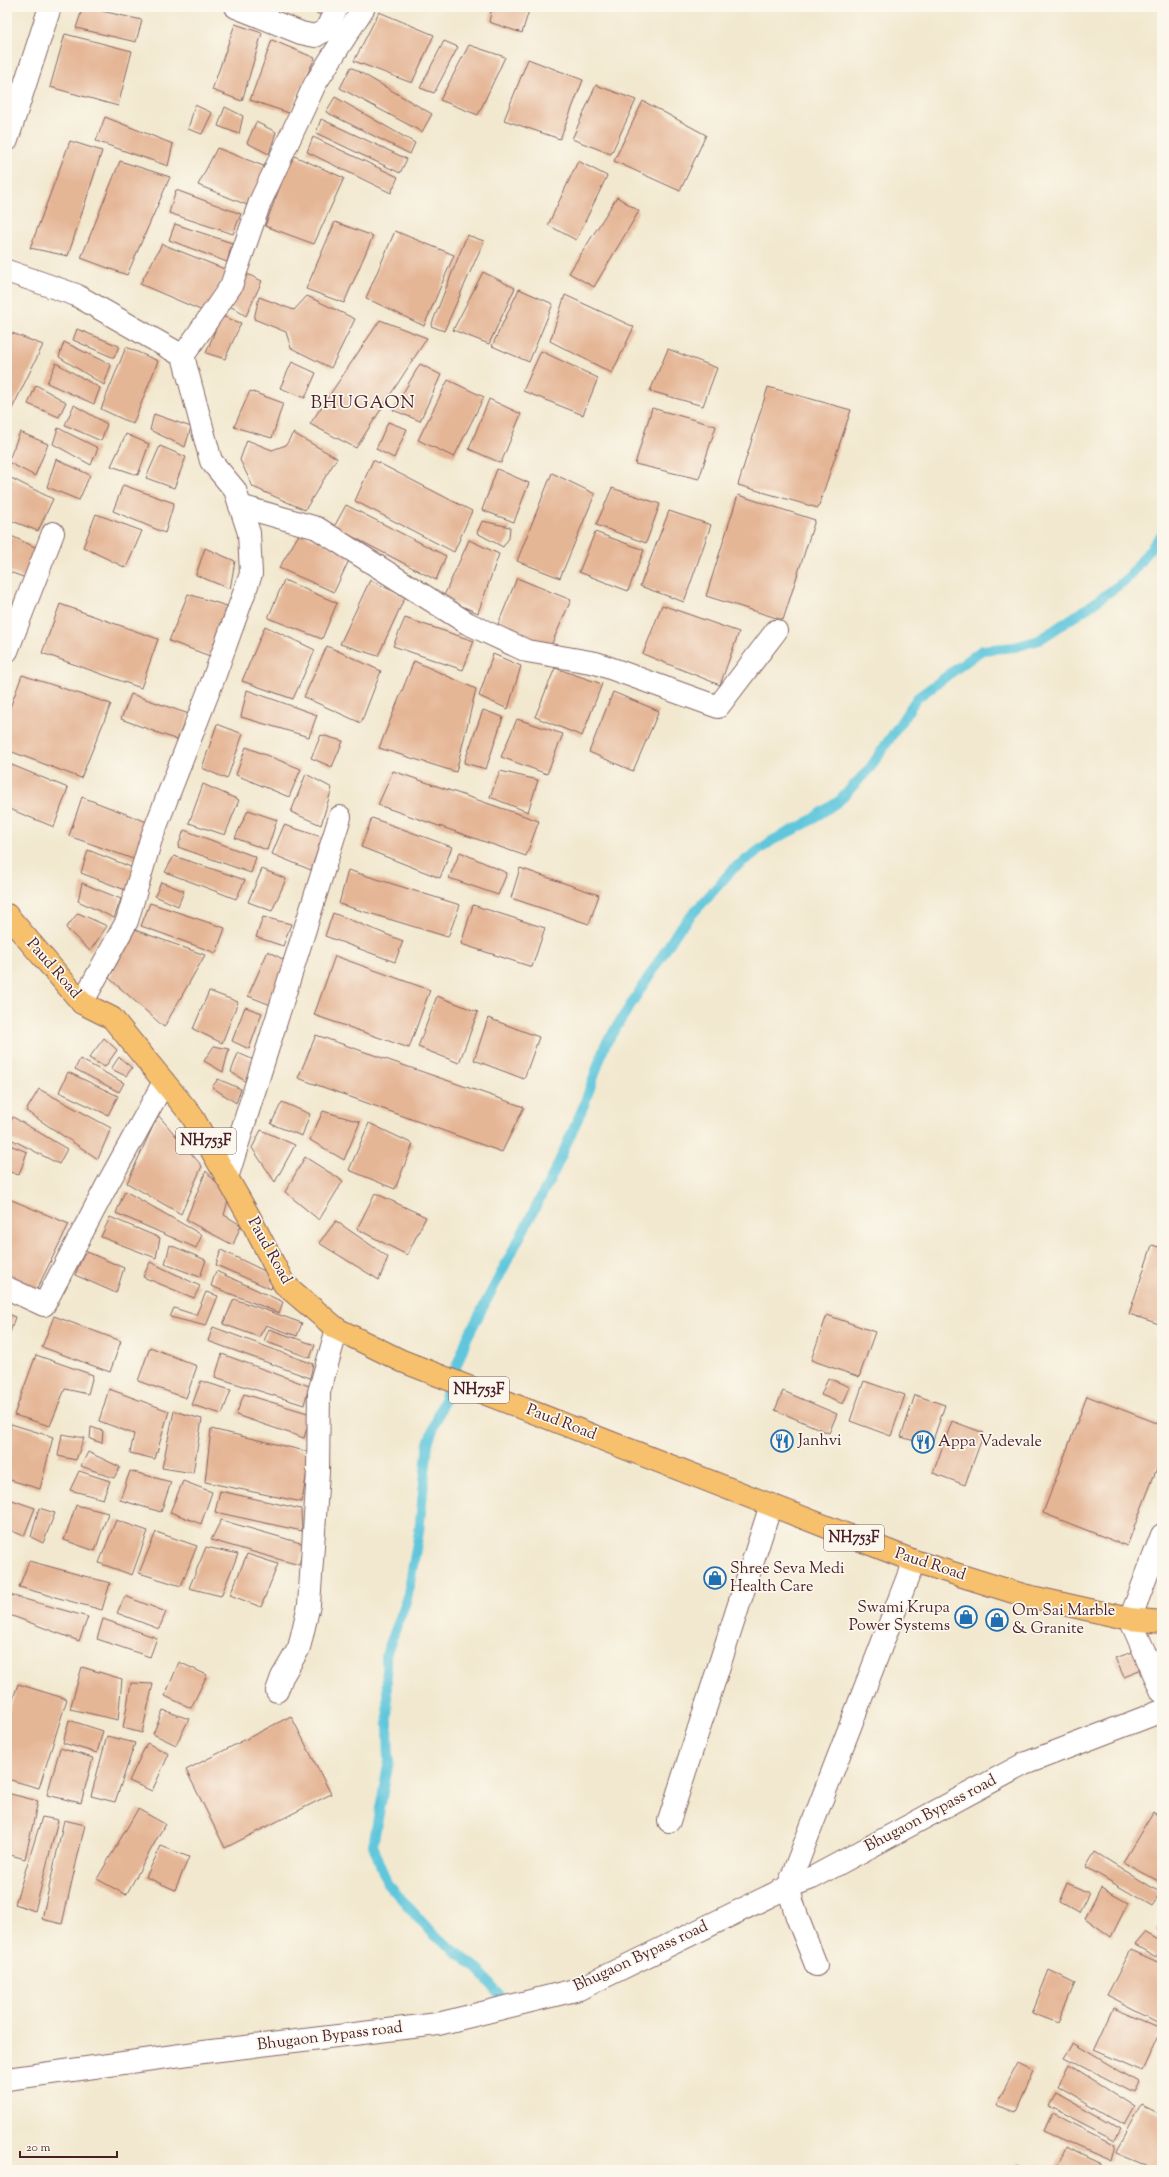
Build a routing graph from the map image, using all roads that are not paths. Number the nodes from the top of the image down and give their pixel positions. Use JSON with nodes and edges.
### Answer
{"nodes":[{"id":1,"x":50,"y":7,"type":"edge"},
{"id":2,"x":236,"y":7,"type":"edge"},
{"id":3,"x":337,"y":7,"type":"edge"},
{"id":4,"x":364,"y":7,"type":"edge"},
{"id":5,"x":7,"y":140,"type":"edge"},
{"id":6,"x":7,"y":271,"type":"edge"},
{"id":7,"x":183,"y":356,"type":"junction"},
{"id":8,"x":240,"y":506,"type":"junction"},
{"id":9,"x":53,"y":533,"type":"dead end"},
{"id":10,"x":776,"y":630,"type":"dead end"},
{"id":11,"x":7,"y":650,"type":"edge"},
{"id":12,"x":340,"y":817,"type":"dead end"},
{"id":13,"x":7,"y":915,"type":"edge"},
{"id":14,"x":82,"y":1003,"type":"junction"},
{"id":15,"x":164,"y":1082,"type":"junction"},
{"id":16,"x":227,"y":1178,"type":"junction"},
{"id":17,"x":7,"y":1288,"type":"edge"},
{"id":18,"x":337,"y":1329,"type":"junction"},
{"id":19,"x":771,"y":1505,"type":"junction"},
{"id":20,"x":1162,"y":1535,"type":"edge"},
{"id":21,"x":914,"y":1561,"type":"junction"},
{"id":22,"x":1130,"y":1619,"type":"junction"},
{"id":23,"x":1162,"y":1622,"type":"edge"},
{"id":24,"x":277,"y":1690,"type":"dead end"},
{"id":25,"x":1162,"y":1692,"type":"edge"},
{"id":26,"x":1162,"y":1711,"type":"edge"},
{"id":27,"x":669,"y":1821,"type":"dead end"},
{"id":28,"x":788,"y":1887,"type":"junction"},
{"id":29,"x":816,"y":1965,"type":"dead end"},
{"id":30,"x":7,"y":2080,"type":"edge"}],
"edges":[{"from":1,"to":5,"type":"street"},
{"from":2,"to":3,"type":"street"},
{"from":4,"to":7,"type":"street"},
{"from":6,"to":7,"type":"street"},
{"from":7,"to":8,"type":"street"},
{"from":8,"to":10,"type":"street"},
{"from":8,"to":14,"type":"street"},
{"from":9,"to":11,"type":"street"},
{"from":12,"to":16,"type":"street"},
{"from":13,"to":14,"type":"main road","name":"Paud Road","number":"NH753F"},
{"from":14,"to":15,"type":"main road","name":"Paud Road","number":"NH753F"},
{"from":15,"to":16,"type":"main road","name":"Paud Road","number":"NH753F"},
{"from":15,"to":17,"type":"street"},
{"from":16,"to":18,"type":"main road","name":"Paud Road","number":"NH753F"},
{"from":18,"to":19,"type":"main road","name":"Paud Road","number":"NH753F"},
{"from":18,"to":24,"type":"street"},
{"from":19,"to":21,"type":"main road","name":"Paud Road","number":"NH753F"},
{"from":19,"to":27,"type":"street"},
{"from":20,"to":22,"type":"street"},
{"from":21,"to":22,"type":"main road","name":"Paud Road","number":"NH753F"},
{"from":21,"to":28,"type":"street"},
{"from":22,"to":23,"type":"main road","name":"Paud Road","number":"NH753F"},
{"from":22,"to":25,"type":"street"},
{"from":26,"to":28,"type":"street","name":"Bhugaon Bypass road"},
{"from":28,"to":29,"type":"street"},
{"from":28,"to":30,"type":"street","name":"Bhugaon Bypass road"}]}
